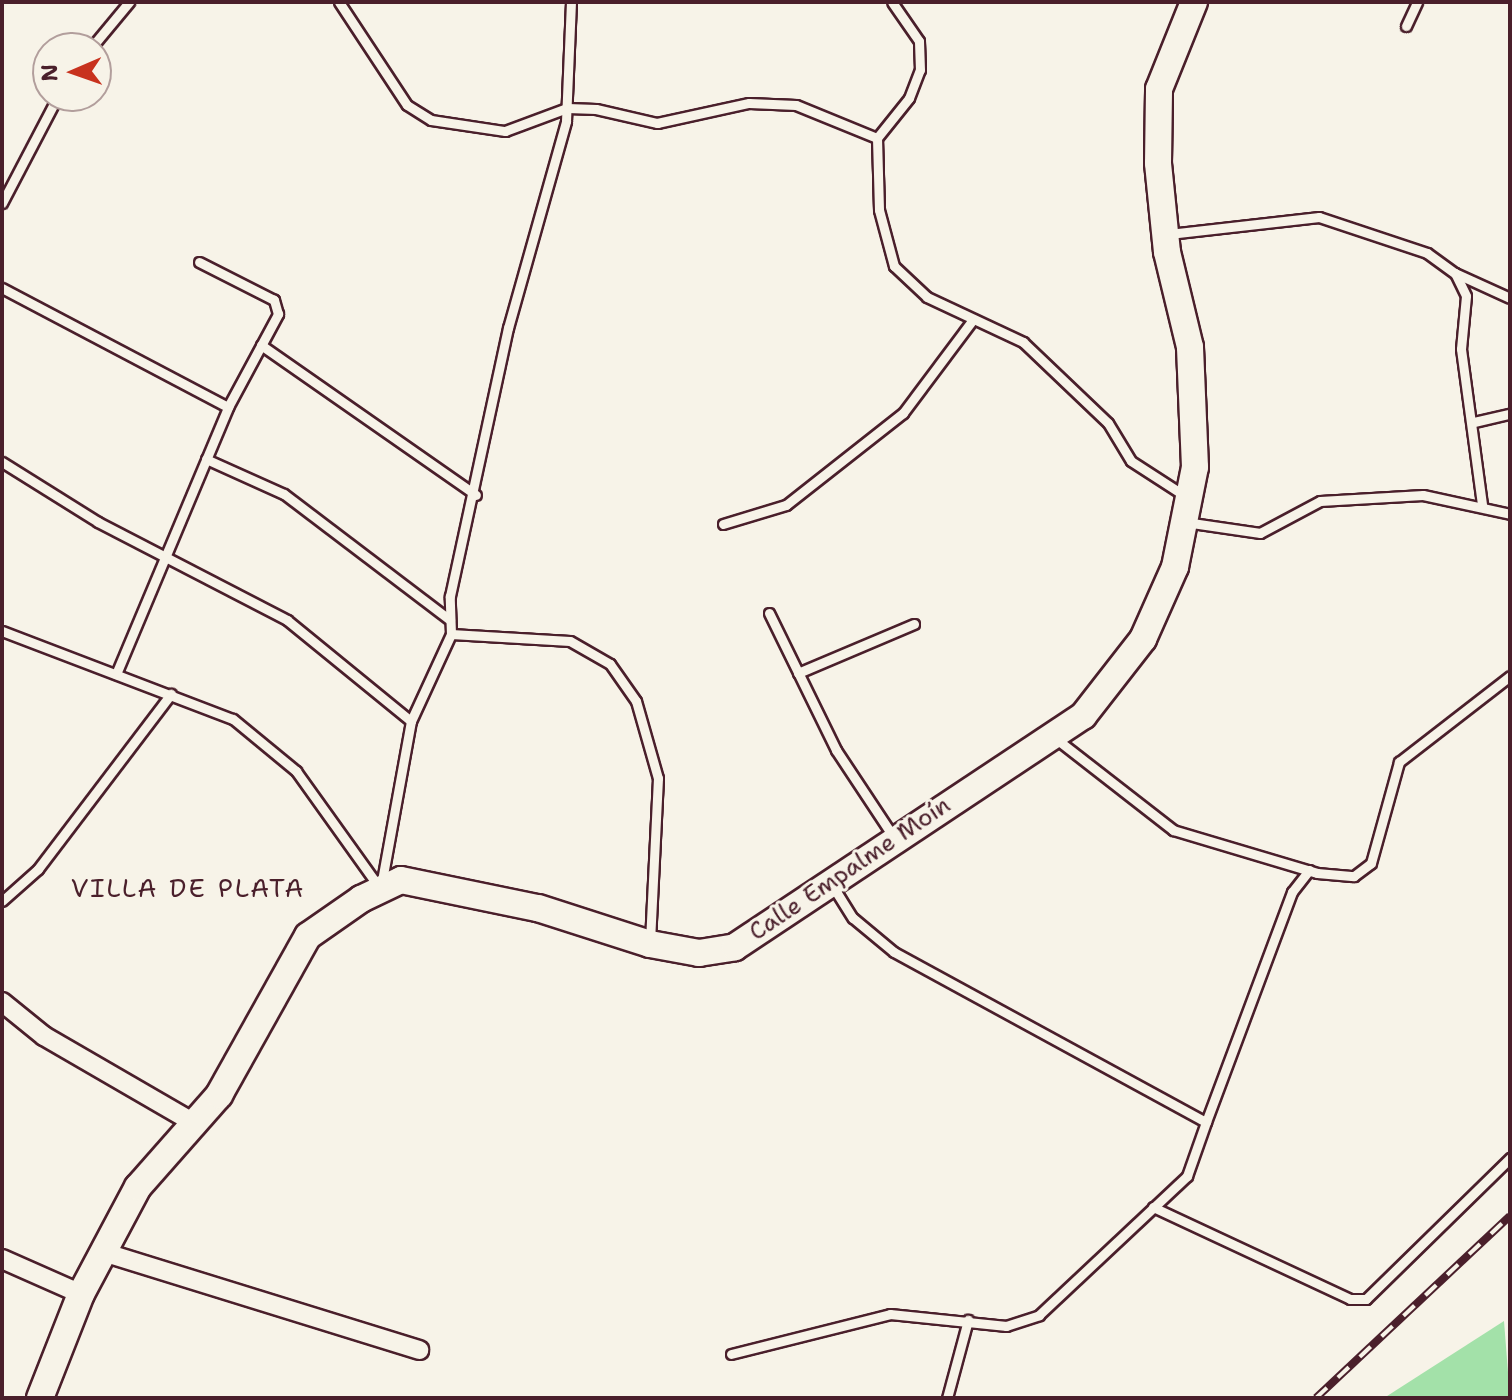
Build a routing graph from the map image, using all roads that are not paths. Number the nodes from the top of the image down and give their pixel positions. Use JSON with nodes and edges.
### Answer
{"nodes":[{"id":1,"x":129,"y":2,"type":"edge"},
{"id":2,"x":339,"y":2,"type":"edge"},
{"id":3,"x":571,"y":2,"type":"edge"},
{"id":4,"x":892,"y":2,"type":"edge"},
{"id":5,"x":1194,"y":2,"type":"edge"},
{"id":6,"x":1417,"y":2,"type":"edge"},
{"id":7,"x":1406,"y":26,"type":"dead end"},
{"id":8,"x":104,"y":32,"type":"edge"},
{"id":9,"x":567,"y":108,"type":"junction"},
{"id":10,"x":50,"y":112,"type":"edge"},
{"id":11,"x":877,"y":138,"type":"junction"},
{"id":12,"x":2,"y":203,"type":"edge"},
{"id":13,"x":1166,"y":234,"type":"junction"},
{"id":14,"x":199,"y":262,"type":"dead end"},
{"id":15,"x":1455,"y":273,"type":"junction"},
{"id":16,"x":2,"y":288,"type":"edge"},
{"id":17,"x":1510,"y":298,"type":"edge"},
{"id":18,"x":971,"y":322,"type":"junction"},
{"id":19,"x":261,"y":345,"type":"junction"},
{"id":20,"x":228,"y":407,"type":"junction"},
{"id":21,"x":1510,"y":414,"type":"edge"},
{"id":22,"x":1474,"y":422,"type":"junction"},
{"id":23,"x":206,"y":459,"type":"junction"},
{"id":24,"x":2,"y":462,"type":"edge"},
{"id":25,"x":476,"y":495,"type":"junction"},
{"id":26,"x":1482,"y":505,"type":"junction"},
{"id":27,"x":1186,"y":510,"type":"junction"},
{"id":28,"x":1510,"y":514,"type":"edge"},
{"id":29,"x":723,"y":524,"type":"dead end"},
{"id":30,"x":165,"y":556,"type":"junction"},
{"id":31,"x":769,"y":613,"type":"dead end"},
{"id":32,"x":450,"y":620,"type":"junction"},
{"id":33,"x":914,"y":624,"type":"dead end"},
{"id":34,"x":2,"y":631,"type":"edge"},
{"id":35,"x":451,"y":634,"type":"junction"},
{"id":36,"x":798,"y":673,"type":"junction"},
{"id":37,"x":116,"y":674,"type":"junction"},
{"id":38,"x":1510,"y":676,"type":"edge"},
{"id":39,"x":171,"y":694,"type":"junction"},
{"id":40,"x":411,"y":721,"type":"junction"},
{"id":41,"x":1052,"y":735,"type":"junction"},
{"id":42,"x":895,"y":839,"type":"junction"},
{"id":43,"x":1309,"y":870,"type":"junction"},
{"id":44,"x":830,"y":883,"type":"junction"},
{"id":45,"x":381,"y":890,"type":"junction"},
{"id":46,"x":2,"y":901,"type":"edge"},
{"id":47,"x":650,"y":944,"type":"junction"},
{"id":48,"x":2,"y":1002,"type":"edge"},
{"id":49,"x":1206,"y":1122,"type":"junction"},
{"id":50,"x":194,"y":1123,"type":"junction"},
{"id":51,"x":1510,"y":1158,"type":"edge"},
{"id":52,"x":1153,"y":1207,"type":"junction"},
{"id":53,"x":106,"y":1253,"type":"junction"},
{"id":54,"x":2,"y":1259,"type":"edge"},
{"id":55,"x":81,"y":1294,"type":"junction"},
{"id":56,"x":968,"y":1320,"type":"junction"},
{"id":57,"x":419,"y":1350,"type":"dead end"},
{"id":58,"x":731,"y":1354,"type":"dead end"},
{"id":59,"x":40,"y":1398,"type":"edge"},
{"id":60,"x":947,"y":1398,"type":"edge"}],
"edges":[{"from":1,"to":8,"type":"lane"},
{"from":2,"to":9,"type":"lane"},
{"from":3,"to":9,"type":"lane"},
{"from":4,"to":11,"type":"lane"},
{"from":5,"to":13,"type":"street","name":"Calle Empalme Moín"},
{"from":6,"to":7,"type":"lane"},
{"from":9,"to":11,"type":"lane"},
{"from":9,"to":25,"type":"lane"},
{"from":10,"to":12,"type":"lane"},
{"from":11,"to":18,"type":"lane"},
{"from":13,"to":15,"type":"lane"},
{"from":13,"to":27,"type":"street","name":"Calle Empalme Moín"},
{"from":14,"to":19,"type":"lane"},
{"from":15,"to":17,"type":"lane"},
{"from":15,"to":22,"type":"lane"},
{"from":16,"to":20,"type":"lane"},
{"from":18,"to":27,"type":"lane"},
{"from":18,"to":29,"type":"lane"},
{"from":19,"to":20,"type":"lane"},
{"from":19,"to":25,"type":"lane"},
{"from":20,"to":23,"type":"lane"},
{"from":21,"to":22,"type":"lane"},
{"from":22,"to":26,"type":"lane"},
{"from":23,"to":30,"type":"lane"},
{"from":23,"to":32,"type":"lane"},
{"from":24,"to":30,"type":"lane"},
{"from":25,"to":32,"type":"lane"},
{"from":26,"to":27,"type":"lane"},
{"from":26,"to":28,"type":"lane"},
{"from":27,"to":41,"type":"street","name":"Calle Empalme Moín"},
{"from":30,"to":37,"type":"lane"},
{"from":30,"to":40,"type":"lane"},
{"from":31,"to":36,"type":"lane"},
{"from":32,"to":35,"type":"lane"},
{"from":33,"to":36,"type":"lane"},
{"from":34,"to":37,"type":"lane"},
{"from":35,"to":40,"type":"lane"},
{"from":35,"to":47,"type":"lane"},
{"from":36,"to":42,"type":"lane"},
{"from":37,"to":39,"type":"lane"},
{"from":38,"to":43,"type":"lane"},
{"from":39,"to":45,"type":"lane"},
{"from":39,"to":46,"type":"lane"},
{"from":40,"to":45,"type":"lane"},
{"from":41,"to":42,"type":"street","name":"Calle Empalme Moín"},
{"from":41,"to":43,"type":"lane"},
{"from":42,"to":44,"type":"street","name":"Calle Empalme Moín"},
{"from":43,"to":49,"type":"lane"},
{"from":44,"to":47,"type":"street","name":"Calle Empalme Moín"},
{"from":44,"to":49,"type":"lane"},
{"from":45,"to":47,"type":"street","name":"Calle Empalme Moín"},
{"from":45,"to":50,"type":"street","name":"Calle Empalme Moín"},
{"from":48,"to":50,"type":"street"},
{"from":49,"to":52,"type":"lane"},
{"from":50,"to":53,"type":"street","name":"Calle Empalme Moín"},
{"from":51,"to":52,"type":"lane"},
{"from":52,"to":56,"type":"lane"},
{"from":53,"to":55,"type":"street","name":"Calle Empalme Moín"},
{"from":53,"to":57,"type":"street"},
{"from":54,"to":55,"type":"street"},
{"from":55,"to":59,"type":"street","name":"Calle Empalme Moín"},
{"from":56,"to":58,"type":"lane"},
{"from":56,"to":60,"type":"lane"}]}
